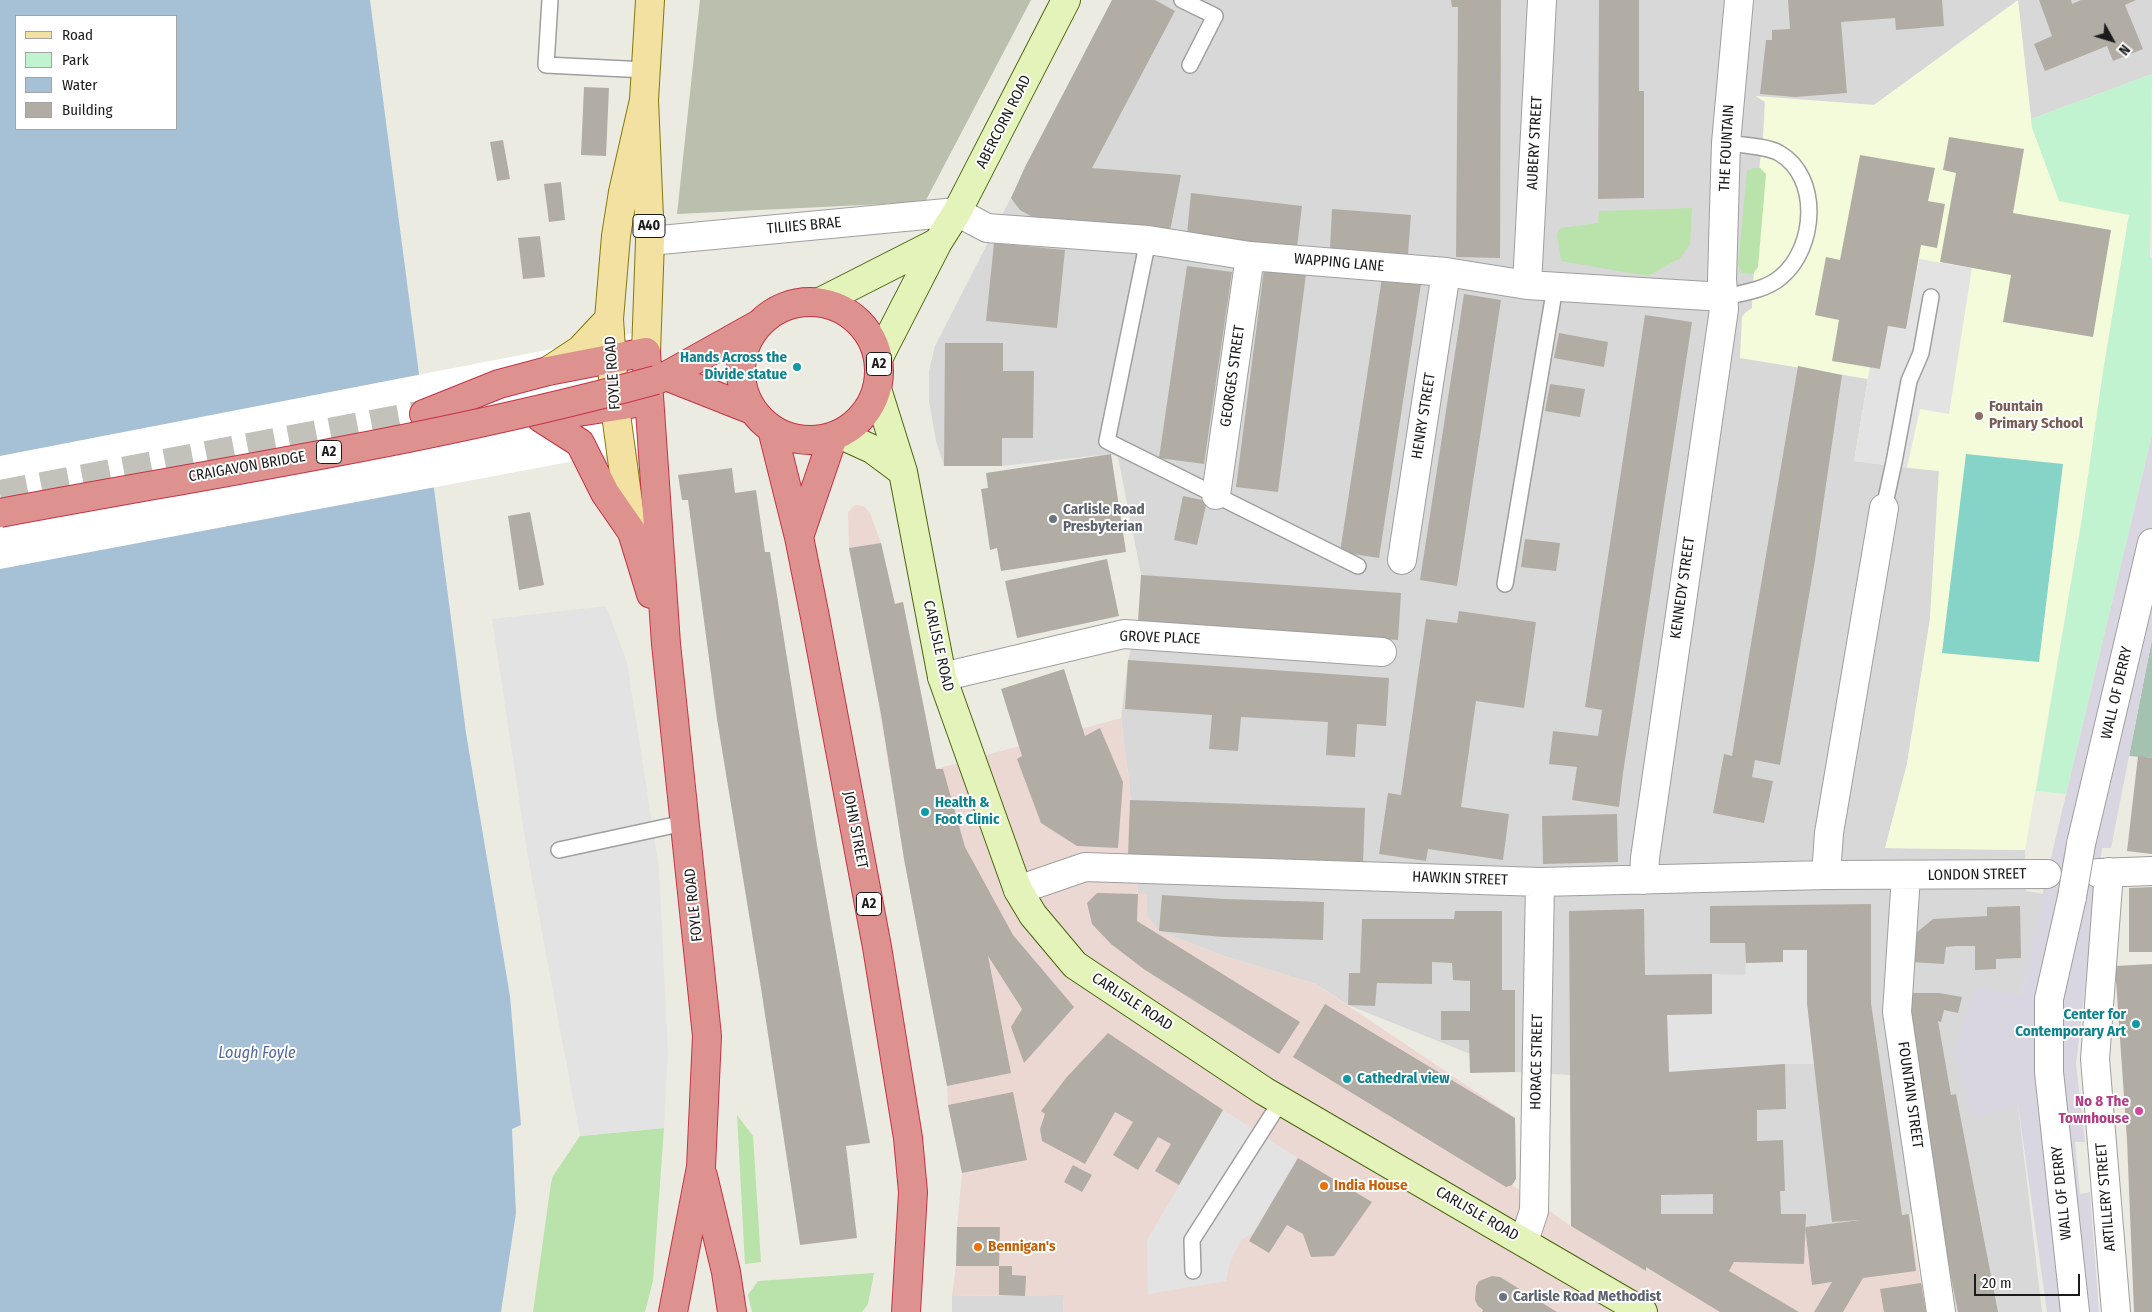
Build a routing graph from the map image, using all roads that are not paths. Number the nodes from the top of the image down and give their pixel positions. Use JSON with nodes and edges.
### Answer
{"nodes":[{"id":1,"x":550,"y":0,"type":"edge"},
{"id":2,"x":650,"y":0,"type":"edge"},
{"id":3,"x":1066,"y":0,"type":"edge"},
{"id":4,"x":1182,"y":0,"type":"edge"},
{"id":5,"x":1542,"y":0,"type":"edge"},
{"id":6,"x":1739,"y":0,"type":"edge"},
{"id":7,"x":1190,"y":65,"type":"dead end"},
{"id":8,"x":646,"y":70,"type":"junction"},
{"id":9,"x":644,"y":100,"type":"junction"},
{"id":10,"x":1726,"y":142,"type":"junction"},
{"id":11,"x":957,"y":212,"type":"junction"},
{"id":12,"x":1148,"y":240,"type":"junction"},
{"id":13,"x":650,"y":241,"type":"junction"},
{"id":14,"x":938,"y":242,"type":"junction"},
{"id":15,"x":1250,"y":256,"type":"junction"},
{"id":16,"x":1446,"y":272,"type":"junction"},
{"id":17,"x":1527,"y":285,"type":"junction"},
{"id":18,"x":1555,"y":287,"type":"junction"},
{"id":19,"x":1724,"y":297,"type":"junction"},
{"id":20,"x":1931,"y":297,"type":"dead end"},
{"id":21,"x":820,"y":302,"type":"junction"},
{"id":22,"x":609,"y":319,"type":"junction"},
{"id":23,"x":759,"y":324,"type":"junction"},
{"id":24,"x":646,"y":352,"type":"junction"},
{"id":25,"x":879,"y":357,"type":"junction"},
{"id":26,"x":611,"y":358,"type":"junction"},
{"id":27,"x":548,"y":371,"type":"junction"},
{"id":28,"x":657,"y":386,"type":"junction"},
{"id":29,"x":877,"y":389,"type":"junction"},
{"id":30,"x":615,"y":407,"type":"junction"},
{"id":31,"x":752,"y":410,"type":"junction"},
{"id":32,"x":541,"y":418,"type":"junction"},
{"id":33,"x":772,"y":429,"type":"junction"},
{"id":34,"x":836,"y":435,"type":"junction"},
{"id":35,"x":903,"y":472,"type":"junction"},
{"id":36,"x":1216,"y":496,"type":"junction"},
{"id":37,"x":1884,"y":508,"type":"joint"},
{"id":38,"x":0,"y":513,"type":"edge"},
{"id":39,"x":632,"y":532,"type":"junction"},
{"id":40,"x":799,"y":537,"type":"junction"},
{"id":41,"x":2152,"y":543,"type":"edge"},
{"id":42,"x":1402,"y":560,"type":"dead end"},
{"id":43,"x":1358,"y":566,"type":"dead end"},
{"id":44,"x":1505,"y":584,"type":"dead end"},
{"id":45,"x":666,"y":644,"type":"junction"},
{"id":46,"x":1382,"y":652,"type":"dead end"},
{"id":47,"x":942,"y":677,"type":"junction"},
{"id":48,"x":684,"y":823,"type":"junction"},
{"id":49,"x":559,"y":850,"type":"dead end"},
{"id":50,"x":2152,"y":871,"type":"edge"},
{"id":51,"x":2047,"y":874,"type":"dead end"},
{"id":52,"x":1826,"y":875,"type":"junction"},
{"id":53,"x":1906,"y":876,"type":"junction"},
{"id":54,"x":1644,"y":880,"type":"junction"},
{"id":55,"x":1540,"y":882,"type":"junction"},
{"id":56,"x":1018,"y":890,"type":"junction"},
{"id":57,"x":1281,"y":1101,"type":"junction"},
{"id":58,"x":701,"y":1167,"type":"junction"},
{"id":59,"x":1524,"y":1241,"type":"junction"},
{"id":60,"x":1193,"y":1270,"type":"dead end"},
{"id":61,"x":907,"y":1274,"type":"junction"},
{"id":62,"x":673,"y":1312,"type":"edge"},
{"id":63,"x":732,"y":1312,"type":"edge"},
{"id":64,"x":888,"y":1312,"type":"edge"},
{"id":65,"x":906,"y":1312,"type":"edge"},
{"id":66,"x":1643,"y":1312,"type":"edge"},
{"id":67,"x":1942,"y":1312,"type":"edge"},
{"id":68,"x":2074,"y":1312,"type":"edge"},
{"id":69,"x":2116,"y":1312,"type":"edge"}],
"edges":[{"from":1,"to":8,"type":"lane"},
{"from":2,"to":8,"type":"main road","name":"FOYLE ROAD","number":"A40"},
{"from":3,"to":11,"type":"street","name":"ABERCORN ROAD"},
{"from":4,"to":7,"type":"lane"},
{"from":5,"to":17,"type":"street","name":"AUBERY STREET"},
{"from":6,"to":10,"type":"street","name":"THE FOUNTAIN"},
{"from":8,"to":9,"type":"main road","name":"FOYLE ROAD","number":"A40"},
{"from":9,"to":13,"type":"main road","name":"FOYLE ROAD","number":"A40"},
{"from":9,"to":22,"type":"main road","name":"FOYLE ROAD","number":"A40"},
{"from":10,"to":19,"type":"street","name":"THE FOUNTAIN"},
{"from":10,"to":19,"type":"lane"},
{"from":11,"to":12,"type":"street","name":"WAPPING LANE"},
{"from":11,"to":13,"type":"street","name":"TILIIES BRAE"},
{"from":11,"to":14,"type":"street","name":"ABERCORN ROAD"},
{"from":12,"to":15,"type":"street","name":"WAPPING LANE"},
{"from":12,"to":36,"type":"lane"},
{"from":13,"to":24,"type":"main road","name":"FOYLE ROAD","number":"A40"},
{"from":14,"to":21,"type":"street"},
{"from":14,"to":25,"type":"street","name":"ABERCORN ROAD"},
{"from":15,"to":16,"type":"street","name":"WAPPING LANE"},
{"from":15,"to":36,"type":"street","name":"GEORGES STREET"},
{"from":16,"to":17,"type":"street","name":"WAPPING LANE"},
{"from":16,"to":42,"type":"street","name":"HENRY STREET"},
{"from":17,"to":18,"type":"street","name":"WAPPING LANE"},
{"from":18,"to":19,"type":"street","name":"WAPPING LANE"},
{"from":18,"to":44,"type":"lane"},
{"from":19,"to":54,"type":"street","name":"KENNEDY STREET"},
{"from":20,"to":37,"type":"lane"},
{"from":21,"to":23,"type":"highway","number":"A2"},
{"from":21,"to":25,"type":"highway","number":"A2"},
{"from":22,"to":26,"type":"main road","name":"FOYLE ROAD","number":"A40"},
{"from":22,"to":27,"type":"main road"},
{"from":23,"to":28,"type":"highway","name":"CRAIGAVON BRIDGE","number":"A2"},
{"from":23,"to":31,"type":"highway","number":"A2"},
{"from":24,"to":26,"type":"highway","name":"CRAIGAVON BRIDGE","number":"A2"},
{"from":24,"to":28,"type":"highway","name":"FOYLE ROAD"},
{"from":25,"to":29,"type":"highway","number":"A2"},
{"from":26,"to":27,"type":"highway","name":"CRAIGAVON BRIDGE","number":"A2"},
{"from":26,"to":30,"type":"main road","name":"FOYLE ROAD","number":"A40"},
{"from":27,"to":32,"type":"highway","name":"CRAIGAVON BRIDGE","number":"A2"},
{"from":28,"to":30,"type":"highway","name":"CRAIGAVON BRIDGE","number":"A2"},
{"from":28,"to":31,"type":"highway","number":"A2"},
{"from":28,"to":38,"type":"highway","name":"CRAIGAVON BRIDGE","number":"A2","bridge":true},
{"from":28,"to":45,"type":"highway","name":"FOYLE ROAD"},
{"from":29,"to":34,"type":"highway","number":"A2"},
{"from":29,"to":35,"type":"street","name":"CARLISLE ROAD"},
{"from":30,"to":32,"type":"highway","name":"CRAIGAVON BRIDGE","number":"A2"},
{"from":30,"to":39,"type":"main road","name":"FOYLE ROAD","number":"A40"},
{"from":31,"to":33,"type":"highway","number":"A2"},
{"from":32,"to":39,"type":"highway"},
{"from":33,"to":34,"type":"highway","number":"A2"},
{"from":33,"to":40,"type":"highway","name":"JOHN STREET","number":"A2"},
{"from":34,"to":35,"type":"street"},
{"from":34,"to":40,"type":"highway","name":"JOHN STREET","number":"A2"},
{"from":35,"to":47,"type":"street","name":"CARLISLE ROAD"},
{"from":36,"to":43,"type":"lane"},
{"from":37,"to":52,"type":"street"},
{"from":39,"to":45,"type":"highway","name":"FOYLE ROAD"},
{"from":40,"to":61,"type":"highway","name":"JOHN STREET","number":"A2"},
{"from":41,"to":68,"type":"street","name":"WALL OF DERRY","bridge":true},
{"from":45,"to":48,"type":"highway","name":"FOYLE ROAD"},
{"from":46,"to":47,"type":"street","name":"GROVE PLACE"},
{"from":47,"to":56,"type":"street","name":"CARLISLE ROAD"},
{"from":48,"to":49,"type":"lane"},
{"from":48,"to":58,"type":"highway","name":"FOYLE ROAD"},
{"from":50,"to":69,"type":"street","name":"ARTILLERY STREET"},
{"from":51,"to":53,"type":"street","name":"LONDON STREET"},
{"from":52,"to":53,"type":"street","name":"HAWKIN STREET"},
{"from":52,"to":54,"type":"street","name":"HAWKIN STREET"},
{"from":53,"to":67,"type":"street","name":"FOUNTAIN STREET"},
{"from":54,"to":55,"type":"street","name":"HAWKIN STREET"},
{"from":55,"to":56,"type":"street","name":"HAWKIN STREET"},
{"from":55,"to":59,"type":"street","name":"HORACE STREET"},
{"from":56,"to":57,"type":"street","name":"CARLISLE ROAD"},
{"from":57,"to":59,"type":"street","name":"CARLISLE ROAD"},
{"from":57,"to":60,"type":"lane"},
{"from":58,"to":62,"type":"highway","name":"FOYLE ROAD"},
{"from":58,"to":63,"type":"highway","name":"FOYLE ROAD"},
{"from":59,"to":66,"type":"street","name":"CARLISLE ROAD"},
{"from":61,"to":64,"type":"highway","name":"JOHN STREET","number":"A2"},
{"from":61,"to":65,"type":"highway","name":"JOHN STREET","number":"A2"}]}
